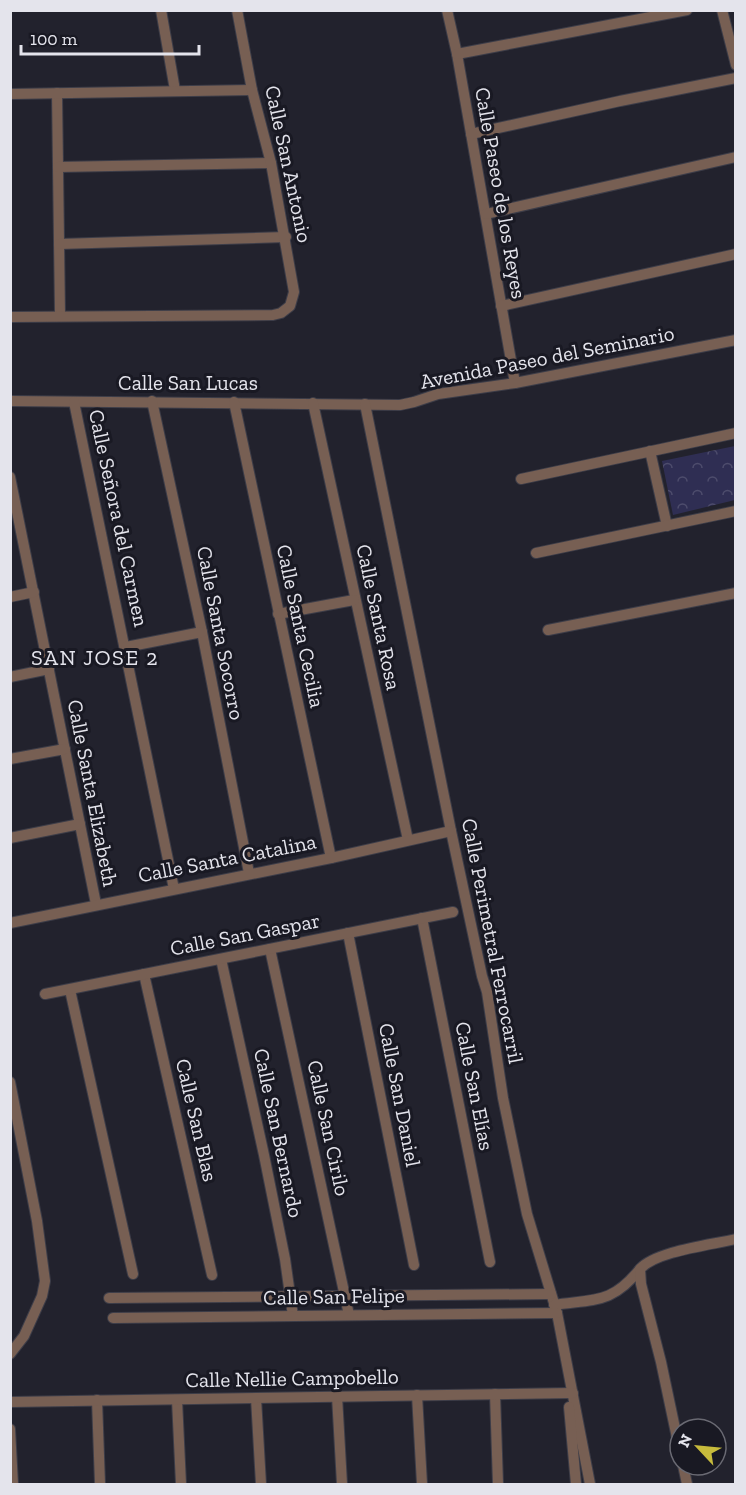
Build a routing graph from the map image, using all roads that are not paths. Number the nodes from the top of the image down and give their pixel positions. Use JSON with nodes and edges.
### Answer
{"nodes":[{"id":1,"x":161,"y":10,"type":"edge"},
{"id":2,"x":237,"y":10,"type":"edge"},
{"id":3,"x":447,"y":10,"type":"edge"},
{"id":4,"x":687,"y":10,"type":"edge"},
{"id":5,"x":722,"y":10,"type":"edge"},
{"id":6,"x":457,"y":54,"type":"junction"},
{"id":7,"x":735,"y":66,"type":"edge"},
{"id":8,"x":735,"y":78,"type":"edge"},
{"id":9,"x":175,"y":90,"type":"junction"},
{"id":10,"x":252,"y":90,"type":"junction"},
{"id":11,"x":57,"y":93,"type":"junction"},
{"id":12,"x":10,"y":94,"type":"edge"},
{"id":13,"x":471,"y":134,"type":"junction"},
{"id":14,"x":735,"y":157,"type":"edge"},
{"id":15,"x":271,"y":163,"type":"junction"},
{"id":16,"x":58,"y":167,"type":"junction"},
{"id":17,"x":486,"y":214,"type":"junction"},
{"id":18,"x":286,"y":237,"type":"junction"},
{"id":19,"x":59,"y":244,"type":"junction"},
{"id":20,"x":735,"y":254,"type":"edge"},
{"id":21,"x":501,"y":306,"type":"junction"},
{"id":22,"x":60,"y":315,"type":"junction"},
{"id":23,"x":10,"y":317,"type":"edge"},
{"id":24,"x":735,"y":340,"type":"edge"},
{"id":25,"x":515,"y":383,"type":"junction"},
{"id":26,"x":10,"y":401,"type":"edge"},
{"id":27,"x":152,"y":401,"type":"junction"},
{"id":28,"x":75,"y":402,"type":"junction"},
{"id":29,"x":234,"y":402,"type":"junction"},
{"id":30,"x":313,"y":403,"type":"junction"},
{"id":31,"x":365,"y":404,"type":"junction"},
{"id":32,"x":735,"y":433,"type":"edge"},
{"id":33,"x":650,"y":451,"type":"junction"},
{"id":34,"x":10,"y":477,"type":"edge"},
{"id":35,"x":521,"y":479,"type":"dead end"},
{"id":36,"x":735,"y":511,"type":"edge"},
{"id":37,"x":14,"y":512,"type":"edge"},
{"id":38,"x":667,"y":526,"type":"junction"},
{"id":39,"x":536,"y":553,"type":"dead end"},
{"id":40,"x":34,"y":592,"type":"junction"},
{"id":41,"x":735,"y":593,"type":"edge"},
{"id":42,"x":10,"y":597,"type":"edge"},
{"id":43,"x":354,"y":600,"type":"junction"},
{"id":44,"x":278,"y":615,"type":"junction"},
{"id":45,"x":548,"y":630,"type":"dead end"},
{"id":46,"x":202,"y":632,"type":"junction"},
{"id":47,"x":126,"y":647,"type":"junction"},
{"id":48,"x":49,"y":669,"type":"junction"},
{"id":49,"x":10,"y":677,"type":"edge"},
{"id":50,"x":65,"y":749,"type":"junction"},
{"id":51,"x":10,"y":759,"type":"edge"},
{"id":52,"x":80,"y":824,"type":"junction"},
{"id":53,"x":451,"y":831,"type":"junction"},
{"id":54,"x":10,"y":838,"type":"edge"},
{"id":55,"x":408,"y":840,"type":"junction"},
{"id":56,"x":331,"y":858,"type":"junction"},
{"id":57,"x":249,"y":873,"type":"junction"},
{"id":58,"x":174,"y":889,"type":"junction"},
{"id":59,"x":96,"y":904,"type":"junction"},
{"id":60,"x":453,"y":912,"type":"dead end"},
{"id":61,"x":423,"y":918,"type":"junction"},
{"id":62,"x":10,"y":923,"type":"edge"},
{"id":63,"x":348,"y":933,"type":"junction"},
{"id":64,"x":270,"y":949,"type":"junction"},
{"id":65,"x":221,"y":959,"type":"junction"},
{"id":66,"x":144,"y":974,"type":"junction"},
{"id":67,"x":70,"y":990,"type":"junction"},
{"id":68,"x":45,"y":994,"type":"dead end"},
{"id":69,"x":10,"y":1082,"type":"edge"},
{"id":70,"x":735,"y":1239,"type":"edge"},
{"id":71,"x":490,"y":1262,"type":"dead end"},
{"id":72,"x":414,"y":1265,"type":"dead end"},
{"id":73,"x":640,"y":1273,"type":"junction"},
{"id":74,"x":134,"y":1274,"type":"dead end"},
{"id":75,"x":212,"y":1275,"type":"dead end"},
{"id":76,"x":291,"y":1296,"type":"junction"},
{"id":77,"x":345,"y":1296,"type":"junction"},
{"id":78,"x":109,"y":1298,"type":"dead end"},
{"id":79,"x":554,"y":1304,"type":"junction"},
{"id":80,"x":349,"y":1315,"type":"junction"},
{"id":81,"x":293,"y":1316,"type":"junction"},
{"id":82,"x":113,"y":1318,"type":"dead end"},
{"id":83,"x":10,"y":1354,"type":"edge"},
{"id":84,"x":571,"y":1393,"type":"junction"},
{"id":85,"x":495,"y":1394,"type":"junction"},
{"id":86,"x":417,"y":1395,"type":"junction"},
{"id":87,"x":337,"y":1396,"type":"junction"},
{"id":88,"x":256,"y":1398,"type":"junction"},
{"id":89,"x":97,"y":1400,"type":"junction"},
{"id":90,"x":177,"y":1400,"type":"junction"},
{"id":91,"x":10,"y":1402,"type":"edge"},
{"id":92,"x":673,"y":1417,"type":"edge"},
{"id":93,"x":10,"y":1429,"type":"edge"},
{"id":94,"x":581,"y":1467,"type":"junction"},
{"id":95,"x":13,"y":1485,"type":"edge"},
{"id":96,"x":100,"y":1485,"type":"edge"},
{"id":97,"x":181,"y":1485,"type":"edge"},
{"id":98,"x":261,"y":1485,"type":"edge"},
{"id":99,"x":342,"y":1485,"type":"edge"},
{"id":100,"x":422,"y":1485,"type":"edge"},
{"id":101,"x":498,"y":1485,"type":"edge"},
{"id":102,"x":576,"y":1485,"type":"edge"},
{"id":103,"x":590,"y":1485,"type":"edge"}],
"edges":[{"from":1,"to":9,"type":"street"},
{"from":2,"to":10,"type":"street","name":"Calle San Antonio"},
{"from":3,"to":6,"type":"street","name":"Calle Paseo de los Reyes"},
{"from":4,"to":6,"type":"street"},
{"from":5,"to":7,"type":"street"},
{"from":6,"to":13,"type":"street","name":"Calle Paseo de los Reyes"},
{"from":8,"to":13,"type":"street"},
{"from":9,"to":10,"type":"street"},
{"from":9,"to":11,"type":"street"},
{"from":10,"to":15,"type":"street","name":"Calle San Antonio"},
{"from":11,"to":12,"type":"street"},
{"from":11,"to":16,"type":"street"},
{"from":13,"to":17,"type":"street","name":"Calle Paseo de los Reyes"},
{"from":14,"to":17,"type":"street"},
{"from":15,"to":16,"type":"street"},
{"from":15,"to":18,"type":"street","name":"Calle San Antonio"},
{"from":16,"to":19,"type":"street"},
{"from":17,"to":21,"type":"street","name":"Calle Paseo de los Reyes"},
{"from":18,"to":19,"type":"street"},
{"from":18,"to":22,"type":"street","name":"Calle San Antonio"},
{"from":19,"to":22,"type":"street"},
{"from":20,"to":21,"type":"street"},
{"from":21,"to":25,"type":"street","name":"Calle Paseo de los Reyes"},
{"from":22,"to":23,"type":"street"},
{"from":24,"to":25,"type":"street","name":"Avenida Paseo del Seminario"},
{"from":25,"to":31,"type":"street","name":"Avenida Paseo del Seminario"},
{"from":26,"to":28,"type":"street","name":"Calle San Lucas"},
{"from":27,"to":28,"type":"street","name":"Calle San Lucas"},
{"from":27,"to":29,"type":"street","name":"Calle San Lucas"},
{"from":27,"to":46,"type":"street","name":"Calle Santa Socorro"},
{"from":28,"to":47,"type":"street","name":"Calle Señora del Carmen"},
{"from":29,"to":30,"type":"street","name":"Calle San Lucas"},
{"from":29,"to":44,"type":"street","name":"Calle Santa Cecilia"},
{"from":30,"to":31,"type":"street","name":"Calle San Lucas"},
{"from":30,"to":43,"type":"street","name":"Calle Santa Rosa"},
{"from":31,"to":53,"type":"street","name":"Calle Perimetral Ferrocarril"},
{"from":32,"to":33,"type":"street"},
{"from":33,"to":35,"type":"street"},
{"from":33,"to":38,"type":"street"},
{"from":34,"to":37,"type":"street","name":"Calle Santa Elizabeth"},
{"from":36,"to":38,"type":"street"},
{"from":37,"to":40,"type":"street","name":"Calle Santa Elizabeth"},
{"from":38,"to":39,"type":"street"},
{"from":40,"to":42,"type":"street"},
{"from":40,"to":48,"type":"street","name":"Calle Santa Elizabeth"},
{"from":41,"to":45,"type":"street"},
{"from":43,"to":44,"type":"street"},
{"from":43,"to":55,"type":"street","name":"Calle Santa Rosa"},
{"from":44,"to":56,"type":"street","name":"Calle Santa Cecilia"},
{"from":46,"to":47,"type":"street"},
{"from":46,"to":57,"type":"street","name":"Calle Santa Socorro"},
{"from":47,"to":58,"type":"street","name":"Calle Señora del Carmen"},
{"from":48,"to":49,"type":"street"},
{"from":48,"to":50,"type":"street","name":"Calle Santa Elizabeth"},
{"from":50,"to":51,"type":"street"},
{"from":50,"to":52,"type":"street","name":"Calle Santa Elizabeth"},
{"from":52,"to":54,"type":"street"},
{"from":52,"to":59,"type":"street","name":"Calle Santa Elizabeth"},
{"from":53,"to":55,"type":"street","name":"Calle Santa Catalina"},
{"from":53,"to":79,"type":"street","name":"Calle Perimetral Ferrocarril"},
{"from":55,"to":56,"type":"street","name":"Calle Santa Catalina"},
{"from":56,"to":57,"type":"street","name":"Calle Santa Catalina"},
{"from":57,"to":58,"type":"street","name":"Calle Santa Catalina"},
{"from":58,"to":59,"type":"street","name":"Calle Santa Catalina"},
{"from":59,"to":62,"type":"street","name":"Calle Santa Catalina"},
{"from":60,"to":61,"type":"street","name":"Calle San Gaspar"},
{"from":61,"to":63,"type":"street","name":"Calle San Gaspar"},
{"from":61,"to":71,"type":"street","name":"Calle San Elías"},
{"from":63,"to":64,"type":"street","name":"Calle San Gaspar"},
{"from":63,"to":72,"type":"street","name":"Calle San Daniel"},
{"from":64,"to":65,"type":"street","name":"Calle San Gaspar"},
{"from":64,"to":77,"type":"street","name":"Calle San Cirilo"},
{"from":65,"to":66,"type":"street","name":"Calle San Gaspar"},
{"from":65,"to":76,"type":"street","name":"Calle San Bernardo"},
{"from":66,"to":67,"type":"street","name":"Calle San Gaspar"},
{"from":66,"to":75,"type":"street","name":"Calle San Blas"},
{"from":67,"to":68,"type":"street","name":"Calle San Gaspar"},
{"from":67,"to":74,"type":"street"},
{"from":69,"to":83,"type":"street"},
{"from":70,"to":73,"type":"street"},
{"from":73,"to":79,"type":"street"},
{"from":73,"to":92,"type":"street"},
{"from":76,"to":77,"type":"street","name":"Calle San Felipe"},
{"from":76,"to":78,"type":"street","name":"Calle San Felipe"},
{"from":76,"to":81,"type":"street","name":"Calle San Bernardo"},
{"from":77,"to":79,"type":"street","name":"Calle San Felipe"},
{"from":77,"to":80,"type":"street","name":"Calle San Cirilo"},
{"from":79,"to":80,"type":"street","name":"Calle San Felipe"},
{"from":79,"to":84,"type":"street","name":"Calle Perimetral Ferrocarril"},
{"from":80,"to":81,"type":"street","name":"Calle San Felipe"},
{"from":81,"to":82,"type":"street","name":"Calle San Felipe"},
{"from":84,"to":85,"type":"street","name":"Calle Nellie Campobello"},
{"from":84,"to":94,"type":"street","name":"Calle Perimetral Ferrocarril"},
{"from":85,"to":86,"type":"street","name":"Calle Nellie Campobello"},
{"from":85,"to":101,"type":"street"},
{"from":86,"to":87,"type":"street","name":"Calle Nellie Campobello"},
{"from":86,"to":100,"type":"street"},
{"from":87,"to":88,"type":"street","name":"Calle Nellie Campobello"},
{"from":87,"to":99,"type":"street"},
{"from":88,"to":90,"type":"street","name":"Calle Nellie Campobello"},
{"from":88,"to":98,"type":"street"},
{"from":89,"to":90,"type":"street","name":"Calle Nellie Campobello"},
{"from":89,"to":91,"type":"street","name":"Calle Nellie Campobello"},
{"from":89,"to":96,"type":"street"},
{"from":90,"to":97,"type":"street"},
{"from":93,"to":95,"type":"street"},
{"from":94,"to":102,"type":"street"},
{"from":94,"to":103,"type":"street"}]}
